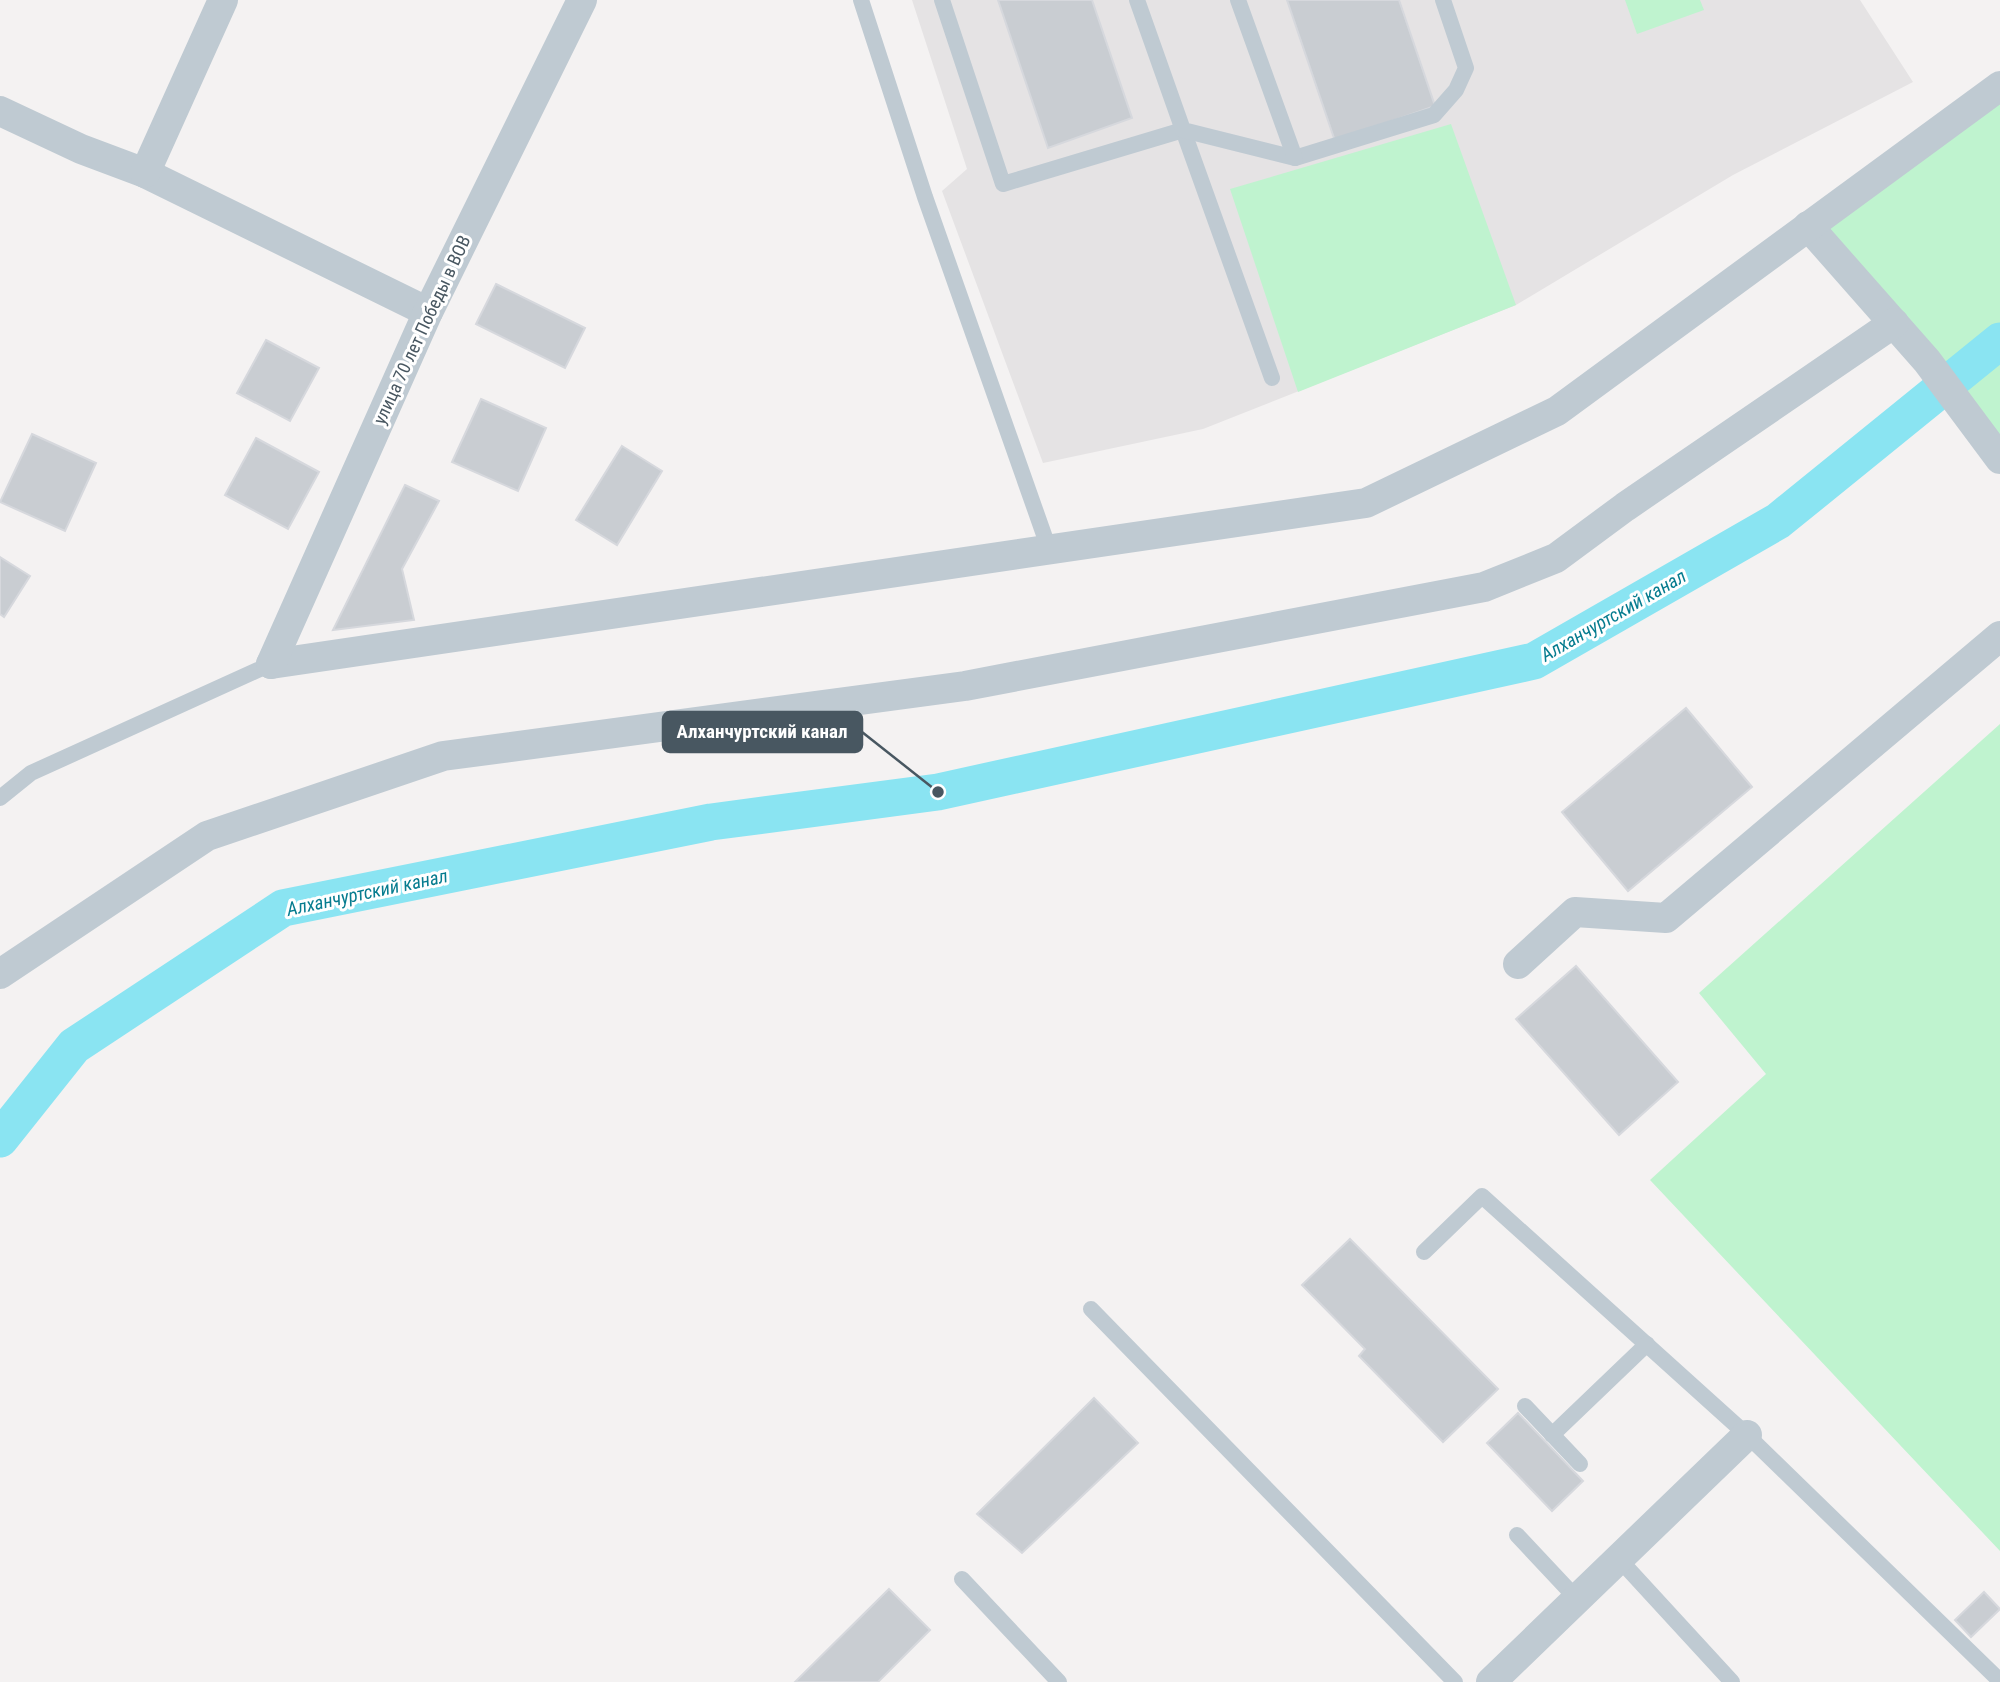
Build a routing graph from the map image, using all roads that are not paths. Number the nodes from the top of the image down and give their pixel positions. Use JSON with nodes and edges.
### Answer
{"nodes":[{"id":1,"x":223,"y":0,"type":"edge"},
{"id":2,"x":582,"y":0,"type":"edge"},
{"id":3,"x":861,"y":0,"type":"edge"},
{"id":4,"x":942,"y":0,"type":"edge"},
{"id":5,"x":1137,"y":0,"type":"edge"},
{"id":6,"x":1238,"y":0,"type":"edge"},
{"id":7,"x":1443,"y":0,"type":"edge"},
{"id":8,"x":2000,"y":86,"type":"edge"},
{"id":9,"x":0,"y":111,"type":"edge"},
{"id":10,"x":1183,"y":130,"type":"junction"},
{"id":11,"x":1295,"y":158,"type":"junction"},
{"id":12,"x":145,"y":173,"type":"junction"},
{"id":13,"x":1808,"y":226,"type":"junction"},
{"id":14,"x":428,"y":312,"type":"junction"},
{"id":15,"x":1894,"y":323,"type":"junction"},
{"id":16,"x":1272,"y":377,"type":"dead end"},
{"id":17,"x":2000,"y":459,"type":"edge"},
{"id":18,"x":1049,"y":549,"type":"junction"},
{"id":19,"x":2000,"y":636,"type":"edge"},
{"id":20,"x":271,"y":664,"type":"junction"},
{"id":21,"x":0,"y":797,"type":"edge"},
{"id":22,"x":1518,"y":964,"type":"dead end"},
{"id":23,"x":0,"y":974,"type":"edge"},
{"id":24,"x":1424,"y":1252,"type":"dead end"},
{"id":25,"x":1091,"y":1309,"type":"dead end"},
{"id":26,"x":1647,"y":1344,"type":"junction"},
{"id":27,"x":1525,"y":1406,"type":"dead end"},
{"id":28,"x":1552,"y":1435,"type":"junction"},
{"id":29,"x":1747,"y":1435,"type":"junction"},
{"id":30,"x":1580,"y":1464,"type":"dead end"},
{"id":31,"x":1517,"y":1535,"type":"dead end"},
{"id":32,"x":1619,"y":1559,"type":"junction"},
{"id":33,"x":962,"y":1579,"type":"dead end"},
{"id":34,"x":1577,"y":1599,"type":"junction"},
{"id":35,"x":2000,"y":1681,"type":"edge"},
{"id":36,"x":1059,"y":1682,"type":"edge"},
{"id":37,"x":1455,"y":1682,"type":"edge"},
{"id":38,"x":1491,"y":1682,"type":"edge"},
{"id":39,"x":1732,"y":1682,"type":"edge"}],
"edges":[{"from":1,"to":12,"type":"street"},
{"from":2,"to":14,"type":"street","name":"улица 70 лет Победы в ВОВ"},
{"from":3,"to":18,"type":"lane"},
{"from":4,"to":10,"type":"lane"},
{"from":5,"to":10,"type":"lane"},
{"from":6,"to":11,"type":"lane"},
{"from":7,"to":11,"type":"lane"},
{"from":8,"to":13,"type":"street"},
{"from":9,"to":12,"type":"street"},
{"from":10,"to":11,"type":"lane"},
{"from":10,"to":16,"type":"lane"},
{"from":12,"to":14,"type":"street"},
{"from":13,"to":15,"type":"street"},
{"from":13,"to":18,"type":"street"},
{"from":14,"to":20,"type":"street","name":"улица 70 лет Победы в ВОВ"},
{"from":15,"to":17,"type":"street"},
{"from":15,"to":23,"type":"street"},
{"from":18,"to":20,"type":"street"},
{"from":19,"to":22,"type":"street"},
{"from":20,"to":21,"type":"lane"},
{"from":24,"to":26,"type":"lane"},
{"from":25,"to":37,"type":"lane"},
{"from":26,"to":28,"type":"lane"},
{"from":26,"to":29,"type":"lane"},
{"from":27,"to":28,"type":"lane"},
{"from":28,"to":30,"type":"lane"},
{"from":29,"to":32,"type":"street"},
{"from":29,"to":35,"type":"lane"},
{"from":31,"to":34,"type":"lane"},
{"from":32,"to":34,"type":"street"},
{"from":32,"to":39,"type":"lane"},
{"from":33,"to":36,"type":"lane"},
{"from":34,"to":38,"type":"street"}]}
